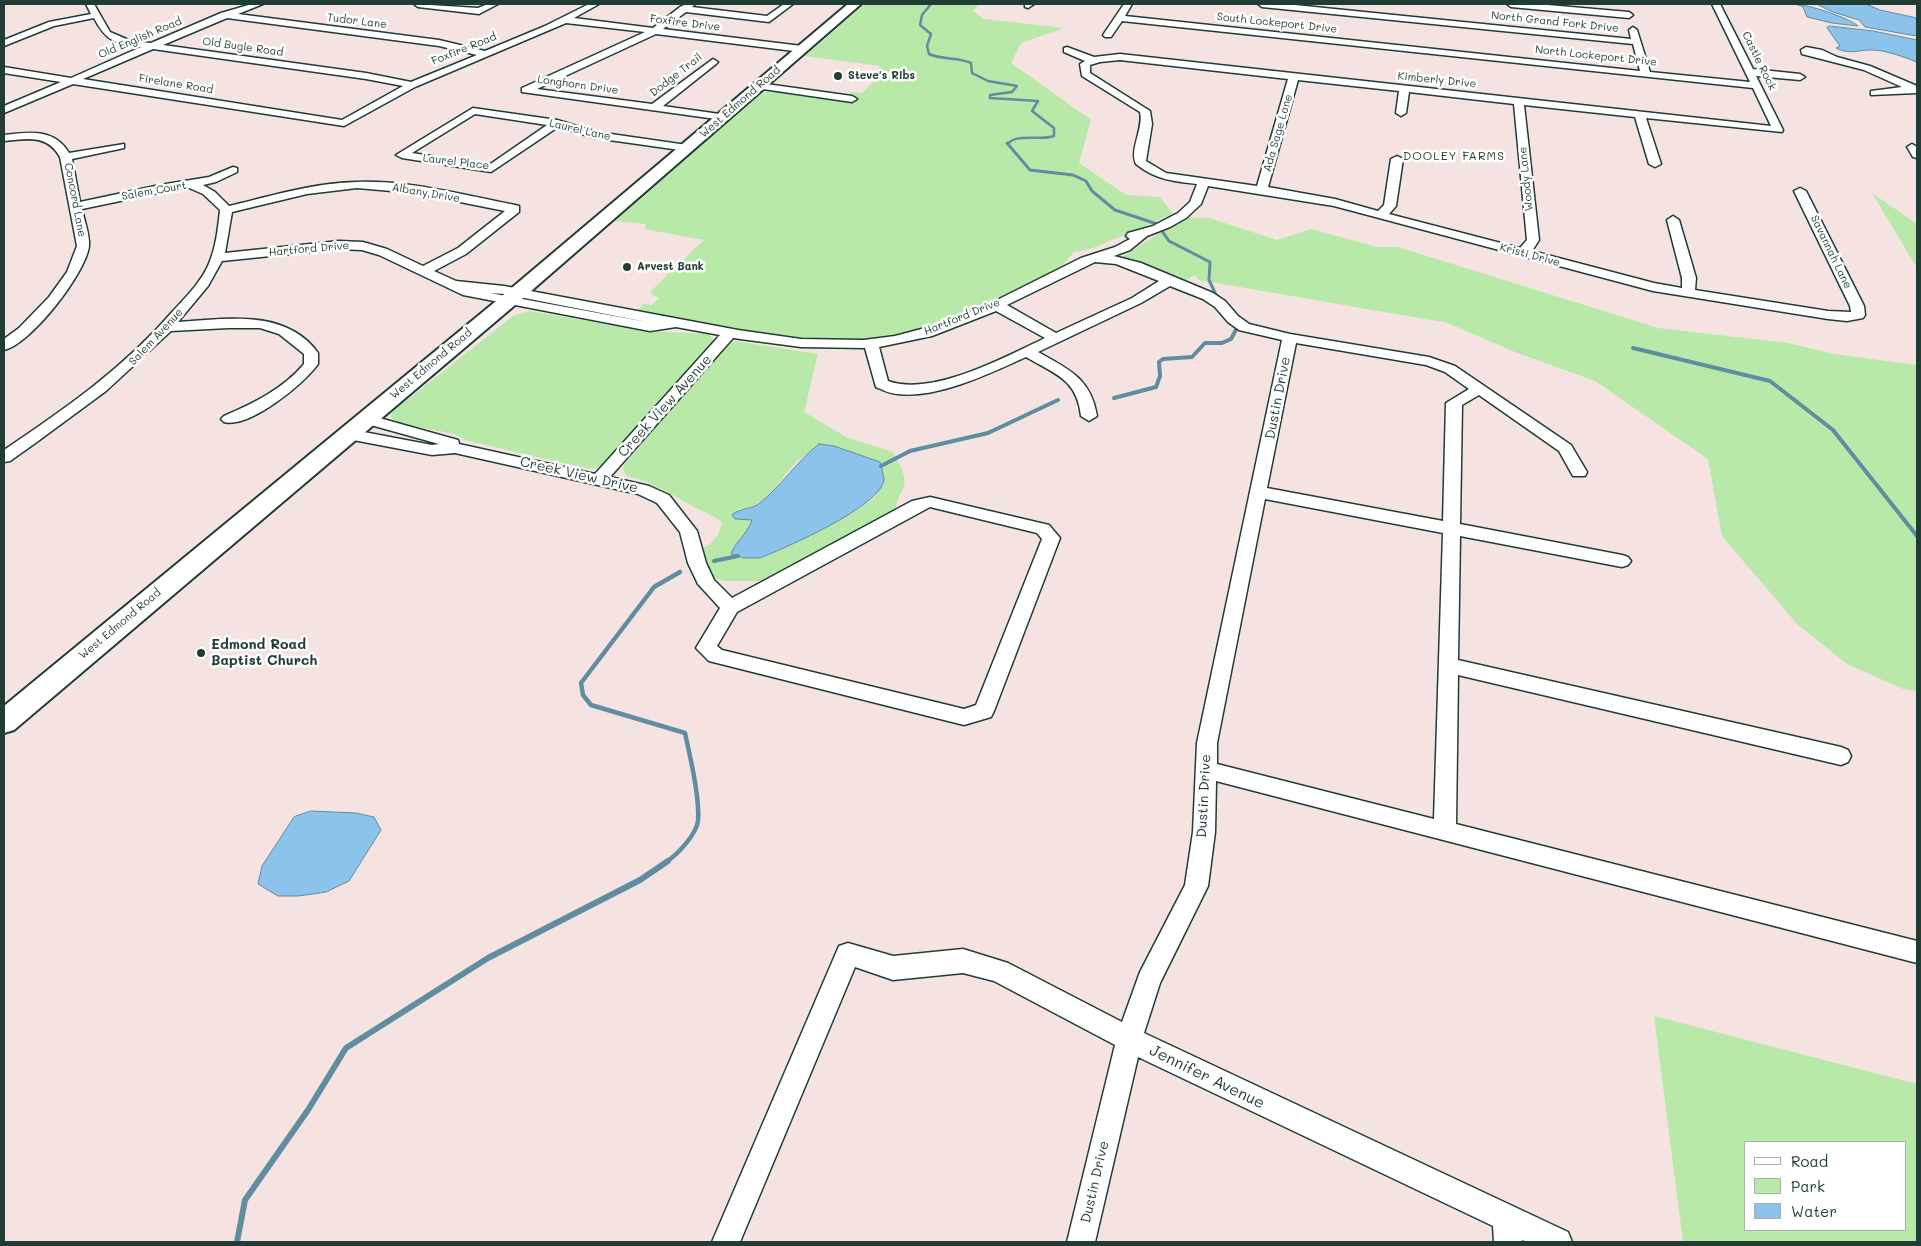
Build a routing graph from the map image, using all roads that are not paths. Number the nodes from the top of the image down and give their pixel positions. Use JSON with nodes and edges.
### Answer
{"nodes":[{"id":1,"x":90,"y":4,"type":"edge"},
{"id":2,"x":229,"y":4,"type":"edge"},
{"id":3,"x":259,"y":4,"type":"edge"},
{"id":4,"x":418,"y":4,"type":"edge"},
{"id":5,"x":494,"y":4,"type":"edge"},
{"id":6,"x":595,"y":4,"type":"edge"},
{"id":7,"x":789,"y":4,"type":"edge"},
{"id":8,"x":855,"y":4,"type":"edge"},
{"id":9,"x":1128,"y":4,"type":"edge"},
{"id":10,"x":1262,"y":4,"type":"edge"},
{"id":11,"x":1511,"y":4,"type":"edge"},
{"id":12,"x":1626,"y":4,"type":"edge"},
{"id":13,"x":1716,"y":4,"type":"edge"},
{"id":14,"x":687,"y":6,"type":"edge"},
{"id":15,"x":1311,"y":6,"type":"edge"},
{"id":16,"x":242,"y":8,"type":"junction"},
{"id":17,"x":97,"y":15,"type":"junction"},
{"id":18,"x":224,"y":15,"type":"junction"},
{"id":19,"x":1629,"y":15,"type":"junction"},
{"id":20,"x":570,"y":18,"type":"junction"},
{"id":21,"x":1119,"y":18,"type":"junction"},
{"id":22,"x":657,"y":29,"type":"junction"},
{"id":23,"x":1108,"y":35,"type":"dead end"},
{"id":24,"x":1433,"y":37,"type":"junction"},
{"id":25,"x":1636,"y":42,"type":"junction"},
{"id":26,"x":4,"y":43,"type":"edge"},
{"id":27,"x":153,"y":46,"type":"junction"},
{"id":28,"x":805,"y":47,"type":"junction"},
{"id":29,"x":1067,"y":50,"type":"dead end"},
{"id":30,"x":486,"y":54,"type":"junction"},
{"id":31,"x":1833,"y":59,"type":"dead end"},
{"id":32,"x":1092,"y":60,"type":"junction"},
{"id":33,"x":713,"y":62,"type":"dead end"},
{"id":34,"x":4,"y":70,"type":"edge"},
{"id":35,"x":1750,"y":72,"type":"junction"},
{"id":36,"x":1646,"y":74,"type":"junction"},
{"id":37,"x":1294,"y":76,"type":"junction"},
{"id":38,"x":1800,"y":77,"type":"dead end"},
{"id":39,"x":73,"y":80,"type":"junction"},
{"id":40,"x":412,"y":85,"type":"junction"},
{"id":41,"x":759,"y":86,"type":"junction"},
{"id":42,"x":1757,"y":86,"type":"junction"},
{"id":43,"x":1404,"y":89,"type":"junction"},
{"id":44,"x":1916,"y":90,"type":"edge"},
{"id":45,"x":1875,"y":93,"type":"dead end"},
{"id":46,"x":29,"y":99,"type":"joint"},
{"id":47,"x":852,"y":99,"type":"dead end"},
{"id":48,"x":1519,"y":102,"type":"junction"},
{"id":49,"x":654,"y":108,"type":"junction"},
{"id":50,"x":4,"y":110,"type":"edge"},
{"id":51,"x":1401,"y":113,"type":"dead end"},
{"id":52,"x":1640,"y":116,"type":"junction"},
{"id":53,"x":723,"y":117,"type":"junction"},
{"id":54,"x":344,"y":123,"type":"joint"},
{"id":55,"x":557,"y":123,"type":"junction"},
{"id":56,"x":1778,"y":130,"type":"joint"},
{"id":57,"x":4,"y":138,"type":"edge"},
{"id":58,"x":120,"y":146,"type":"dead end"},
{"id":59,"x":687,"y":148,"type":"junction"},
{"id":60,"x":402,"y":155,"type":"joint"},
{"id":61,"x":66,"y":157,"type":"junction"},
{"id":62,"x":1397,"y":158,"type":"dead end"},
{"id":63,"x":1655,"y":164,"type":"dead end"},
{"id":64,"x":233,"y":170,"type":"dead end"},
{"id":65,"x":1204,"y":182,"type":"junction"},
{"id":66,"x":190,"y":185,"type":"junction"},
{"id":67,"x":1262,"y":189,"type":"junction"},
{"id":68,"x":1800,"y":191,"type":"dead end"},
{"id":69,"x":74,"y":207,"type":"junction"},
{"id":70,"x":226,"y":210,"type":"junction"},
{"id":71,"x":1381,"y":215,"type":"junction"},
{"id":72,"x":1673,"y":220,"type":"dead end"},
{"id":73,"x":1142,"y":234,"type":"joint"},
{"id":74,"x":1522,"y":252,"type":"junction"},
{"id":75,"x":218,"y":258,"type":"junction"},
{"id":76,"x":1093,"y":258,"type":"junction"},
{"id":77,"x":422,"y":272,"type":"junction"},
{"id":78,"x":1169,"y":282,"type":"junction"},
{"id":79,"x":1688,"y":294,"type":"junction"},
{"id":80,"x":513,"y":297,"type":"junction"},
{"id":81,"x":992,"y":306,"type":"junction"},
{"id":82,"x":1858,"y":315,"type":"joint"},
{"id":83,"x":168,"y":327,"type":"junction"},
{"id":84,"x":730,"y":333,"type":"junction"},
{"id":85,"x":1290,"y":338,"type":"junction"},
{"id":86,"x":1050,"y":340,"type":"junction"},
{"id":87,"x":871,"y":344,"type":"junction"},
{"id":88,"x":4,"y":346,"type":"edge"},
{"id":89,"x":1027,"y":352,"type":"junction"},
{"id":90,"x":1479,"y":389,"type":"junction"},
{"id":91,"x":1089,"y":416,"type":"dead end"},
{"id":92,"x":229,"y":419,"type":"dead end"},
{"id":93,"x":357,"y":426,"type":"junction"},
{"id":94,"x":455,"y":448,"type":"junction"},
{"id":95,"x":4,"y":457,"type":"edge"},
{"id":96,"x":1579,"y":472,"type":"dead end"},
{"id":97,"x":600,"y":479,"type":"junction"},
{"id":98,"x":1259,"y":492,"type":"junction"},
{"id":99,"x":1452,"y":529,"type":"junction"},
{"id":100,"x":1622,"y":561,"type":"dead end"},
{"id":101,"x":730,"y":607,"type":"junction"},
{"id":102,"x":1449,"y":665,"type":"junction"},
{"id":103,"x":4,"y":722,"type":"edge"},
{"id":104,"x":1841,"y":756,"type":"dead end"},
{"id":105,"x":1206,"y":770,"type":"junction"},
{"id":106,"x":1445,"y":830,"type":"junction"},
{"id":107,"x":1917,"y":952,"type":"edge"},
{"id":108,"x":1129,"y":1039,"type":"junction"},
{"id":109,"x":1508,"y":1231,"type":"edge"},
{"id":110,"x":726,"y":1242,"type":"edge"},
{"id":111,"x":1081,"y":1242,"type":"edge"},
{"id":112,"x":1558,"y":1242,"type":"edge"}],
"edges":[{"from":1,"to":17,"type":"street","name":"Old Bugle Road"},
{"from":2,"to":16,"type":"street"},
{"from":3,"to":16,"type":"street","name":"Old English Road"},
{"from":4,"to":5,"type":"street"},
{"from":6,"to":20,"type":"street","name":"Foxfire Road"},
{"from":7,"to":14,"type":"street"},
{"from":8,"to":28,"type":"main road","name":"West Edmond Road"},
{"from":9,"to":21,"type":"street"},
{"from":10,"to":15,"type":"street","name":"North Grand Fork Drive"},
{"from":11,"to":19,"type":"street"},
{"from":12,"to":19,"type":"street"},
{"from":13,"to":35,"type":"street","name":"Castle Rock"},
{"from":14,"to":22,"type":"street","name":"Longhorn Drive"},
{"from":15,"to":24,"type":"street","name":"North Grand Fork Drive"},
{"from":16,"to":18,"type":"street","name":"Old English Road"},
{"from":17,"to":26,"type":"street"},
{"from":17,"to":27,"type":"street","name":"Old Bugle Road"},
{"from":18,"to":27,"type":"street","name":"Old English Road"},
{"from":18,"to":30,"type":"street","name":"Tudor Lane"},
{"from":19,"to":25,"type":"street"},
{"from":20,"to":22,"type":"street","name":"Foxfire Drive"},
{"from":20,"to":30,"type":"street","name":"Foxfire Road"},
{"from":21,"to":23,"type":"street"},
{"from":21,"to":24,"type":"street","name":"South Lockeport Drive"},
{"from":22,"to":28,"type":"street"},
{"from":22,"to":49,"type":"street","name":"Longhorn Drive"},
{"from":24,"to":25,"type":"street","name":"North Grand Fork Drive"},
{"from":24,"to":36,"type":"street","name":"North Lockeport Drive"},
{"from":25,"to":36,"type":"street"},
{"from":27,"to":39,"type":"street","name":"Old English Road"},
{"from":27,"to":40,"type":"street","name":"Old Bugle Road"},
{"from":28,"to":41,"type":"main road","name":"West Edmond Road"},
{"from":29,"to":32,"type":"street"},
{"from":30,"to":40,"type":"street","name":"Foxfire Road"},
{"from":31,"to":44,"type":"street"},
{"from":32,"to":37,"type":"street","name":"Kimberly Drive"},
{"from":32,"to":65,"type":"street"},
{"from":33,"to":49,"type":"street","name":"Dodge Trail"},
{"from":34,"to":39,"type":"street","name":"Firelane Road"},
{"from":35,"to":38,"type":"street"},
{"from":35,"to":42,"type":"street","name":"Castle Rock"},
{"from":36,"to":42,"type":"street","name":"North Lockeport Drive"},
{"from":37,"to":43,"type":"street","name":"Kimberly Drive"},
{"from":37,"to":67,"type":"street","name":"Ada Sage Lane"},
{"from":39,"to":46,"type":"street","name":"Old English Road"},
{"from":39,"to":54,"type":"street","name":"Firelane Road"},
{"from":40,"to":54,"type":"street","name":"Foxfire Road"},
{"from":41,"to":47,"type":"street"},
{"from":41,"to":53,"type":"main road","name":"West Edmond Road"},
{"from":42,"to":56,"type":"street","name":"Castle Rock"},
{"from":43,"to":48,"type":"street","name":"Kimberly Drive"},
{"from":43,"to":51,"type":"street"},
{"from":44,"to":45,"type":"street"},
{"from":46,"to":50,"type":"street","name":"Old English Road"},
{"from":48,"to":52,"type":"street","name":"Kimberly Drive"},
{"from":48,"to":74,"type":"street","name":"Woody Lane"},
{"from":49,"to":53,"type":"street","name":"Longhorn Drive"},
{"from":52,"to":56,"type":"street","name":"Kimberly Drive"},
{"from":52,"to":63,"type":"street"},
{"from":53,"to":59,"type":"main road","name":"West Edmond Road"},
{"from":55,"to":59,"type":"street","name":"Laurel Lane"},
{"from":55,"to":60,"type":"street","name":"Laurel Lane"},
{"from":55,"to":60,"type":"street","name":"Laurel Place"},
{"from":57,"to":61,"type":"street","name":"Concord Lane"},
{"from":58,"to":61,"type":"street"},
{"from":59,"to":80,"type":"main road","name":"West Edmond Road"},
{"from":61,"to":69,"type":"street","name":"Concord Lane"},
{"from":62,"to":71,"type":"street"},
{"from":64,"to":66,"type":"street","name":"Salem Court"},
{"from":65,"to":67,"type":"street","name":"Kristi Drive"},
{"from":65,"to":73,"type":"street","name":"Hartford Drive"},
{"from":66,"to":69,"type":"street","name":"Salem Court"},
{"from":66,"to":70,"type":"street"},
{"from":67,"to":71,"type":"street","name":"Kristi Drive"},
{"from":68,"to":82,"type":"street","name":"Savannah Lane"},
{"from":69,"to":88,"type":"street","name":"Concord Lane"},
{"from":70,"to":75,"type":"street","name":"Salem Avenue"},
{"from":70,"to":77,"type":"street","name":"Albany Drive"},
{"from":71,"to":74,"type":"street","name":"Kristi Drive"},
{"from":72,"to":79,"type":"street"},
{"from":73,"to":76,"type":"street","name":"Hartford Drive"},
{"from":74,"to":79,"type":"street","name":"Kristi Drive"},
{"from":75,"to":77,"type":"street","name":"Hartford Drive"},
{"from":75,"to":83,"type":"street","name":"Salem Avenue"},
{"from":76,"to":78,"type":"street","name":"Dustin Drive"},
{"from":76,"to":81,"type":"street","name":"Hartford Drive"},
{"from":77,"to":80,"type":"street","name":"Hartford Drive"},
{"from":78,"to":85,"type":"street","name":"Dustin Drive"},
{"from":78,"to":86,"type":"street"},
{"from":79,"to":82,"type":"street","name":"Kristi Drive"},
{"from":80,"to":84,"type":"street","name":"Hartford Drive"},
{"from":80,"to":93,"type":"main road","name":"West Edmond Road"},
{"from":81,"to":86,"type":"street"},
{"from":81,"to":87,"type":"street","name":"Hartford Drive"},
{"from":83,"to":92,"type":"street"},
{"from":83,"to":95,"type":"street","name":"Salem Avenue"},
{"from":84,"to":87,"type":"street","name":"Hartford Drive"},
{"from":84,"to":97,"type":"street","name":"Creek View Avenue"},
{"from":85,"to":90,"type":"street","name":"Dustin Drive"},
{"from":85,"to":98,"type":"street","name":"Dustin Drive"},
{"from":86,"to":89,"type":"street"},
{"from":87,"to":89,"type":"street"},
{"from":89,"to":91,"type":"street"},
{"from":90,"to":96,"type":"street","name":"Dustin Drive"},
{"from":90,"to":99,"type":"street"},
{"from":93,"to":94,"type":"street","name":"Creek View Drive"},
{"from":93,"to":94,"type":"street","name":"Creek View Drive"},
{"from":93,"to":103,"type":"main road","name":"West Edmond Road"},
{"from":94,"to":97,"type":"street","name":"Creek View Drive"},
{"from":97,"to":101,"type":"street","name":"Creek View Drive"},
{"from":98,"to":99,"type":"street"},
{"from":98,"to":105,"type":"street","name":"Dustin Drive"},
{"from":99,"to":100,"type":"street"},
{"from":99,"to":102,"type":"street"},
{"from":101,"to":101,"type":"street"},
{"from":102,"to":104,"type":"street"},
{"from":102,"to":106,"type":"street"},
{"from":105,"to":106,"type":"street"},
{"from":105,"to":108,"type":"street","name":"Dustin Drive"},
{"from":106,"to":107,"type":"street"},
{"from":108,"to":109,"type":"street","name":"Jennifer Avenue"},
{"from":108,"to":110,"type":"street","name":"Jennifer Avenue"},
{"from":108,"to":111,"type":"street","name":"Dustin Drive"},
{"from":109,"to":112,"type":"street","name":"Jennifer Avenue"}]}
